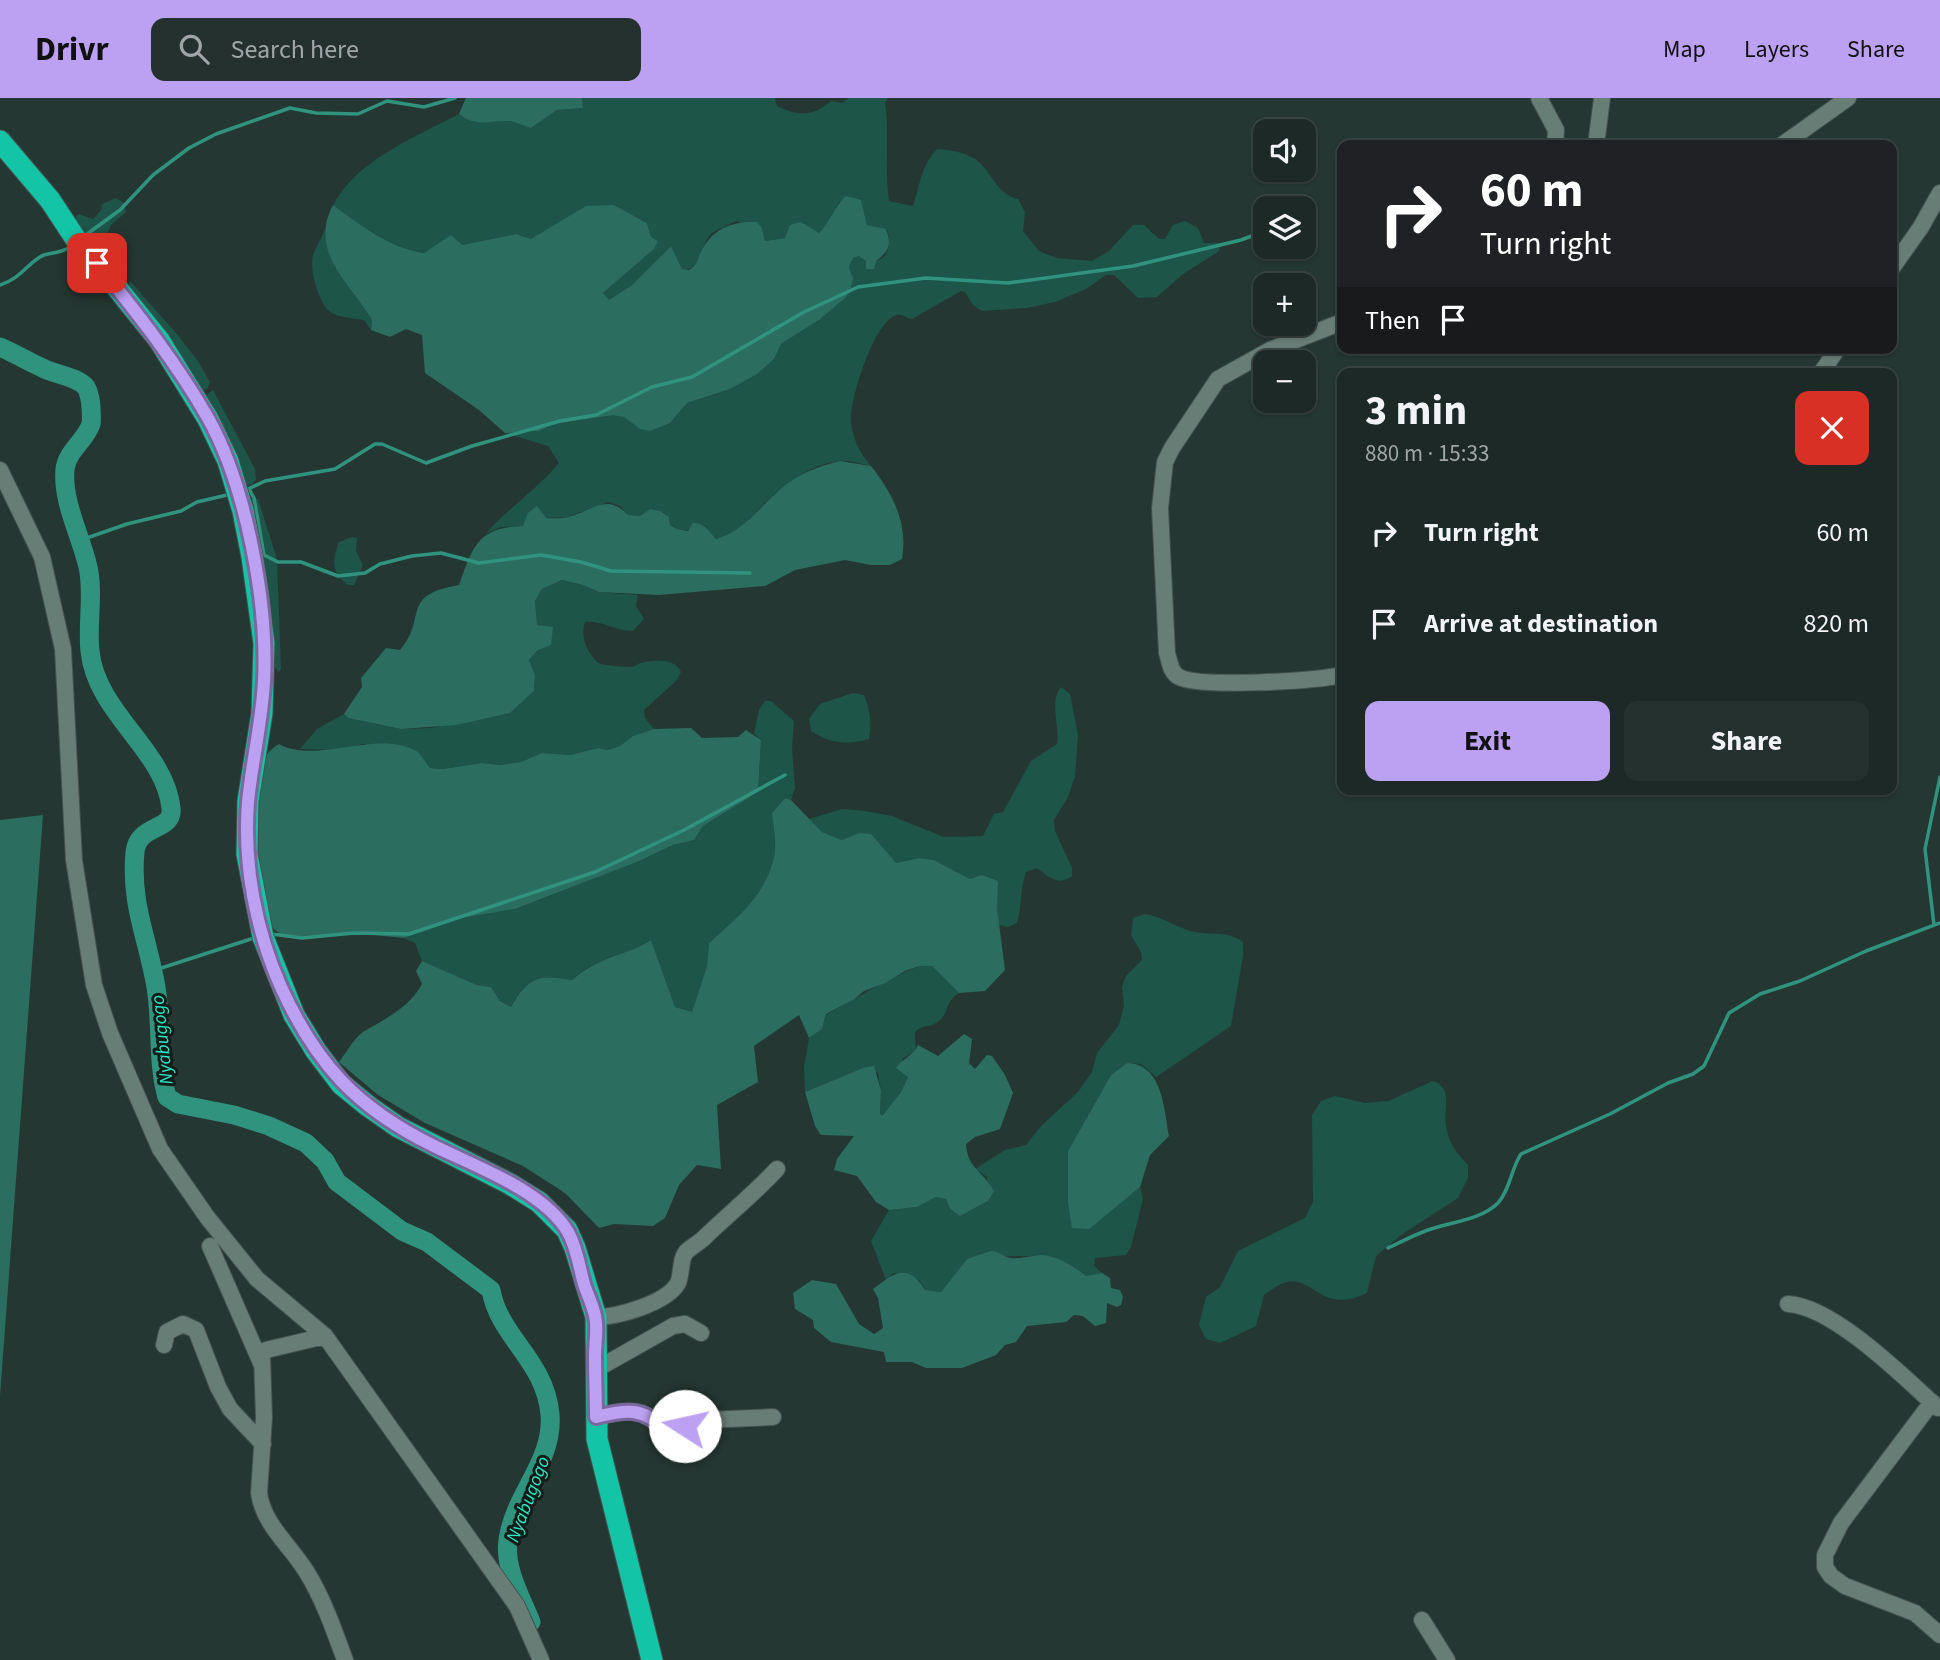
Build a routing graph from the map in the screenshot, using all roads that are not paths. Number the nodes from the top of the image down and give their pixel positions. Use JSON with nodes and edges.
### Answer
{"nodes":[{"id":1,"x":1539,"y":98,"type":"edge"},
{"id":2,"x":1602,"y":98,"type":"edge"},
{"id":3,"x":1848,"y":98,"type":"edge"},
{"id":4,"x":1555,"y":140,"type":"edge"},
{"id":5,"x":1598,"y":140,"type":"edge"},
{"id":6,"x":1789,"y":140,"type":"edge"},
{"id":7,"x":0,"y":141,"type":"edge"},
{"id":8,"x":1940,"y":193,"type":"edge"},
{"id":9,"x":1897,"y":261,"type":"edge"},
{"id":10,"x":1337,"y":324,"type":"edge"},
{"id":11,"x":0,"y":470,"type":"edge"},
{"id":12,"x":1337,"y":676,"type":"edge"},
{"id":13,"x":777,"y":1169,"type":"dead end"},
{"id":14,"x":210,"y":1246,"type":"dead end"},
{"id":15,"x":1788,"y":1304,"type":"dead end"},
{"id":16,"x":596,"y":1317,"type":"junction"},
{"id":17,"x":701,"y":1333,"type":"dead end"},
{"id":18,"x":325,"y":1336,"type":"junction"},
{"id":19,"x":164,"y":1345,"type":"dead end"},
{"id":20,"x":261,"y":1363,"type":"junction"},
{"id":21,"x":595,"y":1370,"type":"junction"},
{"id":22,"x":1936,"y":1406,"type":"edge"},
{"id":23,"x":596,"y":1417,"type":"junction"},
{"id":24,"x":773,"y":1417,"type":"dead end"},
{"id":25,"x":664,"y":1431,"type":"junction"},
{"id":26,"x":263,"y":1444,"type":"junction"},
{"id":27,"x":676,"y":1454,"type":"dead end"},
{"id":28,"x":1422,"y":1620,"type":"dead end"},
{"id":29,"x":1940,"y":1635,"type":"edge"},
{"id":30,"x":345,"y":1660,"type":"edge"},
{"id":31,"x":541,"y":1660,"type":"edge"},
{"id":32,"x":652,"y":1660,"type":"edge"},
{"id":33,"x":1447,"y":1660,"type":"edge"}],
"edges":[{"from":1,"to":4,"type":"street"},
{"from":2,"to":5,"type":"street"},
{"from":3,"to":6,"type":"street"},
{"from":7,"to":16,"type":"highway"},
{"from":8,"to":9,"type":"street"},
{"from":10,"to":12,"type":"street"},
{"from":11,"to":18,"type":"street"},
{"from":13,"to":16,"type":"street"},
{"from":14,"to":20,"type":"street"},
{"from":15,"to":22,"type":"street"},
{"from":16,"to":21,"type":"highway"},
{"from":17,"to":21,"type":"street"},
{"from":18,"to":20,"type":"street"},
{"from":18,"to":31,"type":"street"},
{"from":19,"to":26,"type":"street"},
{"from":20,"to":26,"type":"street"},
{"from":21,"to":23,"type":"highway"},
{"from":22,"to":29,"type":"street"},
{"from":23,"to":25,"type":"street"},
{"from":23,"to":32,"type":"highway"},
{"from":24,"to":25,"type":"street"},
{"from":25,"to":27,"type":"street"},
{"from":26,"to":30,"type":"street"},
{"from":28,"to":33,"type":"street"}]}
